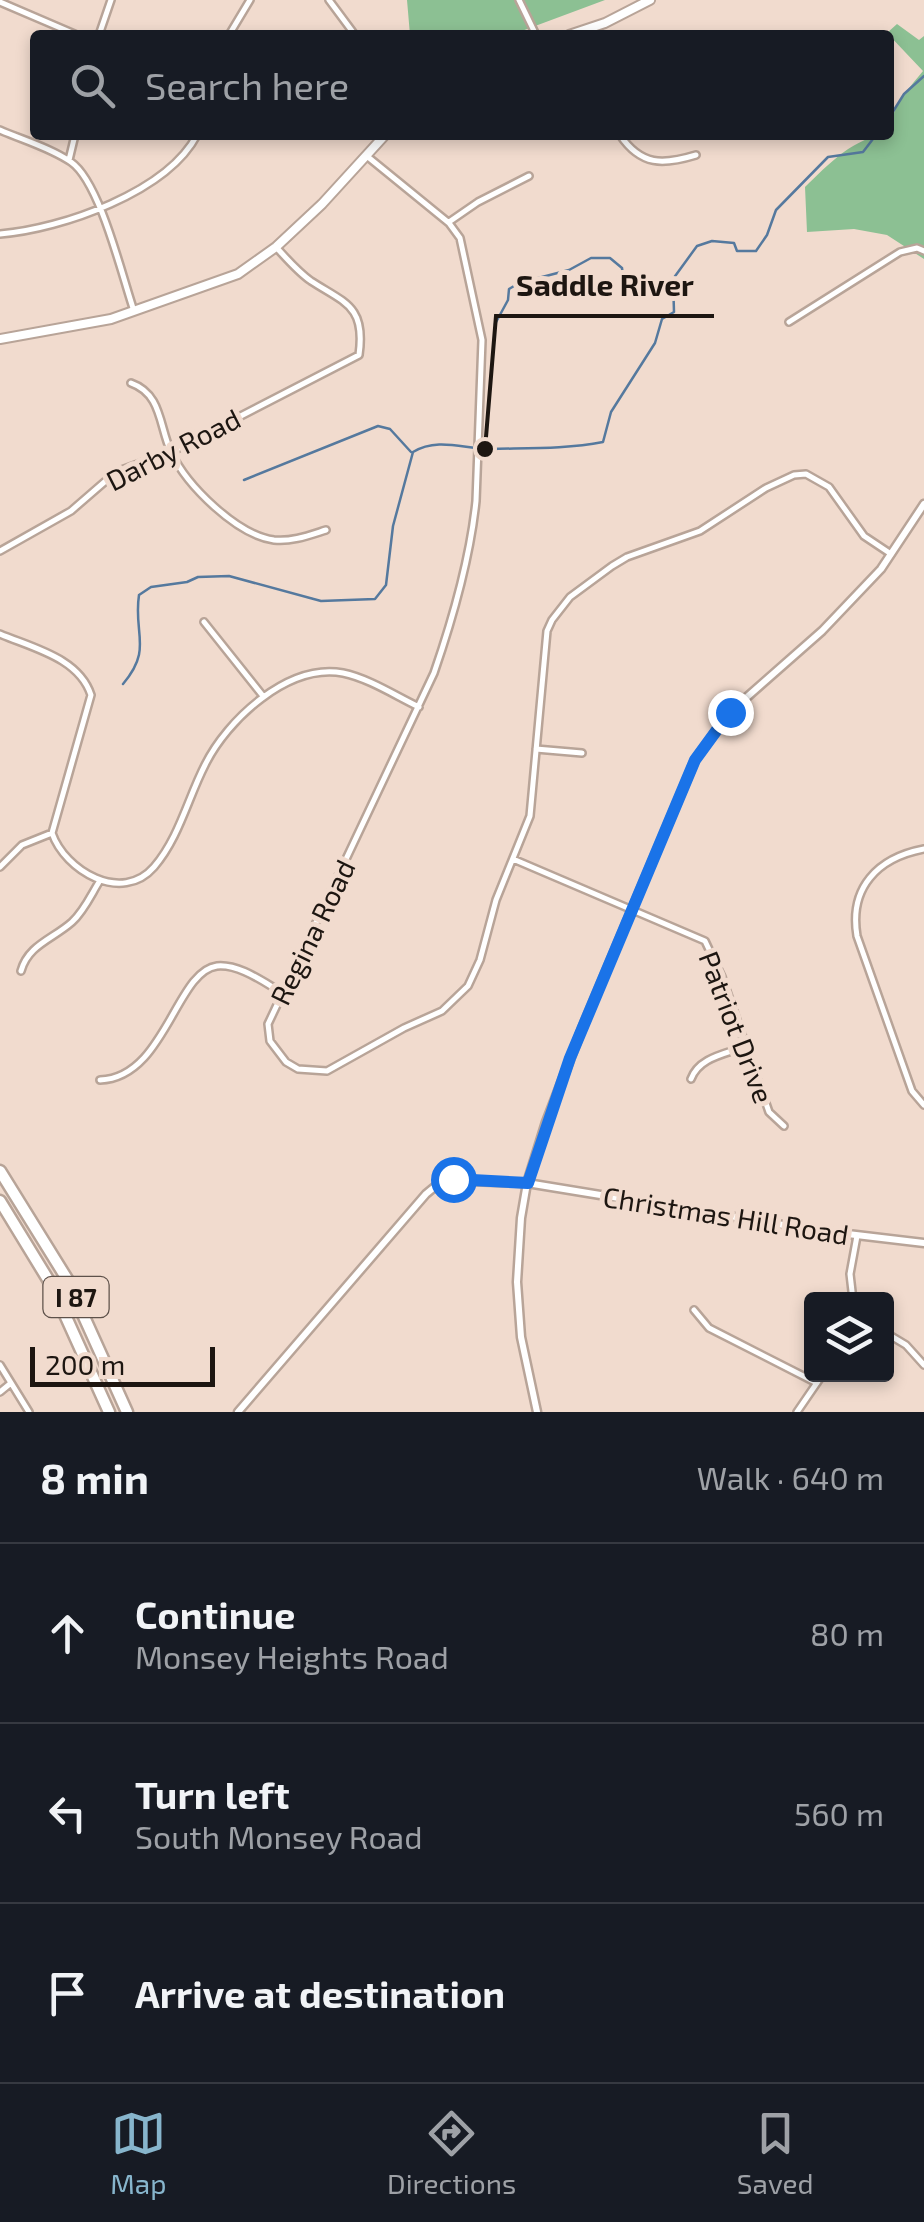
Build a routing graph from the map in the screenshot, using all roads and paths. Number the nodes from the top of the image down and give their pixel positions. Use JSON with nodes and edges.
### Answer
{"nodes":[{"id":1,"x":111,"y":0,"type":"edge"},
{"id":2,"x":250,"y":0,"type":"edge"},
{"id":3,"x":329,"y":0,"type":"edge"},
{"id":4,"x":520,"y":0,"type":"edge"},
{"id":5,"x":650,"y":0,"type":"edge"},
{"id":6,"x":0,"y":2,"type":"edge"},
{"id":7,"x":65,"y":30,"type":"edge"},
{"id":8,"x":101,"y":30,"type":"edge"},
{"id":9,"x":233,"y":30,"type":"edge"},
{"id":10,"x":351,"y":30,"type":"edge"},
{"id":11,"x":534,"y":30,"type":"edge"},
{"id":12,"x":585,"y":30,"type":"edge"},
{"id":13,"x":0,"y":130,"type":"edge"},
{"id":14,"x":74,"y":140,"type":"edge"},
{"id":15,"x":195,"y":140,"type":"edge"},
{"id":16,"x":381,"y":140,"type":"edge"},
{"id":17,"x":625,"y":140,"type":"edge"},
{"id":18,"x":696,"y":154,"type":"dead end"},
{"id":19,"x":368,"y":157,"type":"junction"},
{"id":20,"x":69,"y":160,"type":"junction"},
{"id":21,"x":528,"y":176,"type":"dead end"},
{"id":22,"x":100,"y":209,"type":"junction"},
{"id":23,"x":448,"y":222,"type":"junction"},
{"id":24,"x":0,"y":234,"type":"edge"},
{"id":25,"x":276,"y":247,"type":"junction"},
{"id":26,"x":924,"y":251,"type":"edge"},
{"id":27,"x":134,"y":311,"type":"junction"},
{"id":28,"x":789,"y":322,"type":"dead end"},
{"id":29,"x":0,"y":339,"type":"edge"},
{"id":30,"x":130,"y":383,"type":"dead end"},
{"id":31,"x":171,"y":452,"type":"junction"},
{"id":32,"x":924,"y":504,"type":"edge"},
{"id":33,"x":326,"y":530,"type":"dead end"},
{"id":34,"x":0,"y":551,"type":"edge"},
{"id":35,"x":891,"y":554,"type":"junction"},
{"id":36,"x":204,"y":622,"type":"dead end"},
{"id":37,"x":0,"y":636,"type":"edge"},
{"id":38,"x":263,"y":696,"type":"junction"},
{"id":39,"x":420,"y":707,"type":"junction"},
{"id":40,"x":536,"y":748,"type":"junction"},
{"id":41,"x":582,"y":753,"type":"dead end"},
{"id":42,"x":52,"y":833,"type":"junction"},
{"id":43,"x":924,"y":850,"type":"edge"},
{"id":44,"x":514,"y":859,"type":"junction"},
{"id":45,"x":0,"y":867,"type":"edge"},
{"id":46,"x":100,"y":881,"type":"junction"},
{"id":47,"x":633,"y":908,"type":"junction"},
{"id":48,"x":20,"y":970,"type":"dead end"},
{"id":49,"x":280,"y":992,"type":"junction"},
{"id":50,"x":746,"y":1046,"type":"junction"},
{"id":51,"x":692,"y":1079,"type":"dead end"},
{"id":52,"x":100,"y":1080,"type":"dead end"},
{"id":53,"x":924,"y":1105,"type":"edge"},
{"id":54,"x":784,"y":1126,"type":"dead end"},
{"id":55,"x":0,"y":1171,"type":"edge"},
{"id":56,"x":528,"y":1183,"type":"junction"},
{"id":57,"x":0,"y":1201,"type":"edge"},
{"id":58,"x":857,"y":1236,"type":"junction"},
{"id":59,"x":924,"y":1244,"type":"edge"},
{"id":60,"x":852,"y":1292,"type":"edge"},
{"id":61,"x":694,"y":1310,"type":"dead end"},
{"id":62,"x":894,"y":1338,"type":"edge"},
{"id":63,"x":0,"y":1365,"type":"edge"},
{"id":64,"x":924,"y":1365,"type":"edge"},
{"id":65,"x":11,"y":1383,"type":"junction"},
{"id":66,"x":816,"y":1384,"type":"joint"},
{"id":67,"x":0,"y":1392,"type":"edge"},
{"id":68,"x":30,"y":1412,"type":"edge"},
{"id":69,"x":109,"y":1412,"type":"edge"},
{"id":70,"x":127,"y":1412,"type":"edge"},
{"id":71,"x":238,"y":1412,"type":"edge"},
{"id":72,"x":536,"y":1412,"type":"edge"},
{"id":73,"x":796,"y":1412,"type":"edge"}],
"edges":[{"from":1,"to":8,"type":"street"},
{"from":2,"to":9,"type":"street"},
{"from":3,"to":10,"type":"street"},
{"from":4,"to":11,"type":"street"},
{"from":5,"to":12,"type":"main road"},
{"from":6,"to":7,"type":"street"},
{"from":13,"to":20,"type":"street"},
{"from":14,"to":20,"type":"street"},
{"from":15,"to":22,"type":"street"},
{"from":16,"to":19,"type":"main road"},
{"from":17,"to":18,"type":"street"},
{"from":19,"to":23,"type":"street","name":"Regina Road"},
{"from":19,"to":25,"type":"main road"},
{"from":20,"to":22,"type":"street"},
{"from":21,"to":23,"type":"street"},
{"from":22,"to":24,"type":"street"},
{"from":22,"to":27,"type":"street"},
{"from":23,"to":39,"type":"street","name":"Regina Road"},
{"from":25,"to":27,"type":"main road"},
{"from":25,"to":31,"type":"street","name":"Darby Road"},
{"from":26,"to":28,"type":"street"},
{"from":27,"to":29,"type":"main road"},
{"from":30,"to":31,"type":"street"},
{"from":31,"to":33,"type":"street"},
{"from":31,"to":34,"type":"street","name":"Darby Road"},
{"from":32,"to":35,"type":"street"},
{"from":35,"to":40,"type":"street","name":"Regina Road"},
{"from":35,"to":47,"type":"street"},
{"from":36,"to":38,"type":"street"},
{"from":37,"to":42,"type":"street"},
{"from":38,"to":39,"type":"street"},
{"from":38,"to":46,"type":"street"},
{"from":39,"to":49,"type":"street","name":"Regina Road"},
{"from":40,"to":41,"type":"street"},
{"from":40,"to":44,"type":"street","name":"Regina Road"},
{"from":42,"to":45,"type":"street"},
{"from":42,"to":46,"type":"street"},
{"from":43,"to":53,"type":"street"},
{"from":44,"to":47,"type":"street","name":"Patriot Drive"},
{"from":44,"to":49,"type":"street","name":"Regina Road"},
{"from":46,"to":48,"type":"street"},
{"from":47,"to":50,"type":"street","name":"Patriot Drive"},
{"from":47,"to":56,"type":"street"},
{"from":49,"to":52,"type":"street"},
{"from":50,"to":51,"type":"street"},
{"from":50,"to":54,"type":"street","name":"Patriot Drive"},
{"from":55,"to":70,"type":"highway","number":"I 87"},
{"from":56,"to":58,"type":"street","name":"Christmas Hill Road"},
{"from":56,"to":71,"type":"street","name":"Christmas Hill Road"},
{"from":56,"to":72,"type":"street"},
{"from":57,"to":69,"type":"highway","number":"I 87"},
{"from":58,"to":59,"type":"street","name":"Christmas Hill Road"},
{"from":58,"to":60,"type":"street"},
{"from":61,"to":66,"type":"street"},
{"from":62,"to":64,"type":"street"},
{"from":63,"to":65,"type":"street"},
{"from":65,"to":67,"type":"street"},
{"from":65,"to":68,"type":"street"},
{"from":66,"to":73,"type":"street"}]}
